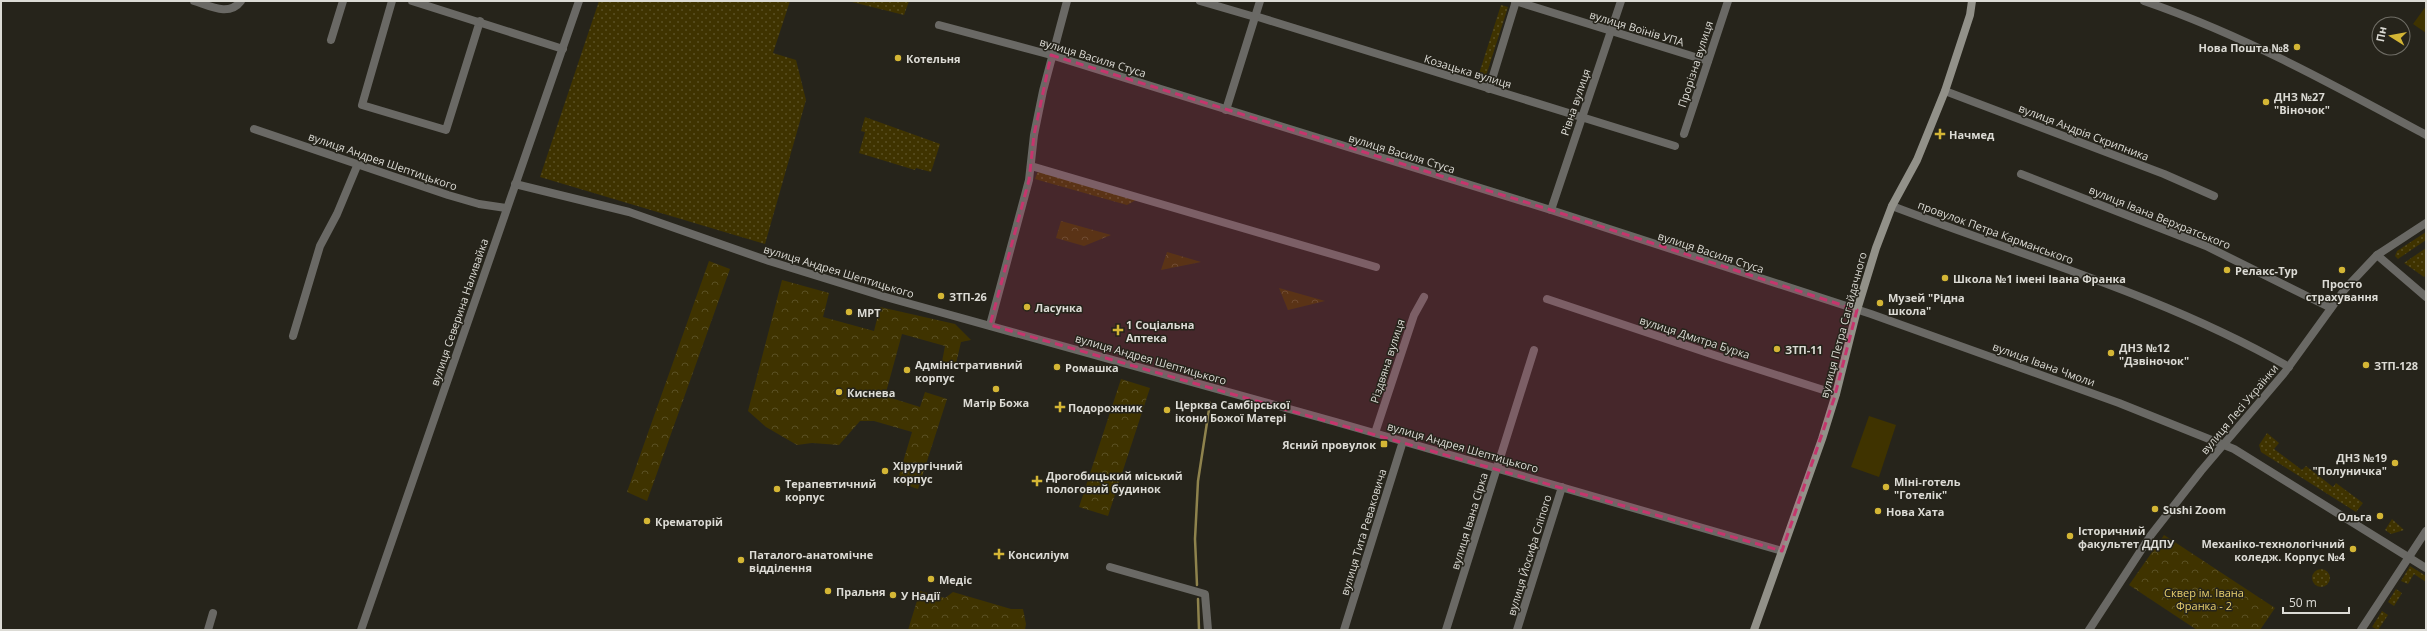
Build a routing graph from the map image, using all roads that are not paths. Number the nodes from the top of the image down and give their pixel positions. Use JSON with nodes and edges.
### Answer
{"nodes":[{"id":1,"x":194,"y":1,"type":"edge"},
{"id":2,"x":241,"y":1,"type":"edge"},
{"id":3,"x":343,"y":1,"type":"edge"},
{"id":4,"x":392,"y":1,"type":"edge"},
{"id":5,"x":412,"y":1,"type":"edge"},
{"id":6,"x":579,"y":1,"type":"edge"},
{"id":7,"x":1067,"y":1,"type":"edge"},
{"id":8,"x":1200,"y":1,"type":"edge"},
{"id":9,"x":1260,"y":1,"type":"edge"},
{"id":10,"x":1515,"y":1,"type":"edge"},
{"id":11,"x":1622,"y":1,"type":"edge"},
{"id":12,"x":1728,"y":1,"type":"edge"},
{"id":13,"x":2144,"y":1,"type":"edge"},
{"id":14,"x":1971,"y":3,"type":"edge"},
{"id":15,"x":1255,"y":17,"type":"junction"},
{"id":16,"x":480,"y":21,"type":"junction"},
{"id":17,"x":939,"y":25,"type":"dead end"},
{"id":18,"x":1612,"y":31,"type":"junction"},
{"id":19,"x":331,"y":40,"type":"dead end"},
{"id":20,"x":563,"y":49,"type":"junction"},
{"id":21,"x":1051,"y":55,"type":"junction"},
{"id":22,"x":1708,"y":61,"type":"junction"},
{"id":23,"x":1489,"y":89,"type":"junction"},
{"id":24,"x":1945,"y":91,"type":"junction"},
{"id":25,"x":1226,"y":110,"type":"junction"},
{"id":26,"x":1582,"y":117,"type":"junction"},
{"id":27,"x":254,"y":129,"type":"dead end"},
{"id":28,"x":1684,"y":134,"type":"dead end"},
{"id":29,"x":2426,"y":135,"type":"edge"},
{"id":30,"x":1675,"y":146,"type":"dead end"},
{"id":31,"x":357,"y":166,"type":"junction"},
{"id":32,"x":1032,"y":166,"type":"junction"},
{"id":33,"x":2021,"y":174,"type":"dead end"},
{"id":34,"x":515,"y":184,"type":"junction"},
{"id":35,"x":2214,"y":196,"type":"dead end"},
{"id":36,"x":1892,"y":206,"type":"junction"},
{"id":37,"x":506,"y":208,"type":"junction"},
{"id":38,"x":1551,"y":210,"type":"junction"},
{"id":39,"x":2426,"y":223,"type":"edge"},
{"id":40,"x":2378,"y":255,"type":"junction"},
{"id":41,"x":1376,"y":267,"type":"dead end"},
{"id":42,"x":1424,"y":297,"type":"dead end"},
{"id":43,"x":2426,"y":297,"type":"edge"},
{"id":44,"x":1547,"y":299,"type":"dead end"},
{"id":45,"x":2331,"y":308,"type":"junction"},
{"id":46,"x":1857,"y":310,"type":"junction"},
{"id":47,"x":990,"y":325,"type":"junction"},
{"id":48,"x":293,"y":336,"type":"dead end"},
{"id":49,"x":1534,"y":350,"type":"dead end"},
{"id":50,"x":2289,"y":367,"type":"junction"},
{"id":51,"x":1836,"y":394,"type":"junction"},
{"id":52,"x":1375,"y":433,"type":"junction"},
{"id":53,"x":1403,"y":441,"type":"junction"},
{"id":54,"x":2223,"y":444,"type":"junction"},
{"id":55,"x":1496,"y":469,"type":"junction"},
{"id":56,"x":1562,"y":487,"type":"junction"},
{"id":57,"x":2426,"y":531,"type":"edge"},
{"id":58,"x":1782,"y":551,"type":"junction"},
{"id":59,"x":2408,"y":557,"type":"junction"},
{"id":60,"x":1110,"y":566,"type":"dead end"},
{"id":61,"x":2426,"y":568,"type":"edge"},
{"id":62,"x":213,"y":613,"type":"dead end"},
{"id":63,"x":208,"y":630,"type":"edge"},
{"id":64,"x":362,"y":630,"type":"edge"},
{"id":65,"x":1208,"y":630,"type":"edge"},
{"id":66,"x":1344,"y":630,"type":"edge"},
{"id":67,"x":1446,"y":630,"type":"edge"},
{"id":68,"x":1517,"y":630,"type":"edge"},
{"id":69,"x":1754,"y":630,"type":"edge"},
{"id":70,"x":2090,"y":630,"type":"edge"},
{"id":71,"x":2361,"y":630,"type":"edge"}],
"edges":[{"from":1,"to":2,"type":"street"},
{"from":3,"to":19,"type":"street"},
{"from":4,"to":16,"type":"street"},
{"from":5,"to":16,"type":"street"},
{"from":6,"to":20,"type":"street","name":"вулиця Северина Наливайка"},
{"from":7,"to":21,"type":"street"},
{"from":8,"to":15,"type":"street","name":"Козацька вулиця"},
{"from":9,"to":15,"type":"street"},
{"from":10,"to":18,"type":"street","name":"вулиця Воїнів УПА"},
{"from":10,"to":23,"type":"street"},
{"from":11,"to":18,"type":"street","name":"Рівна вулиця"},
{"from":12,"to":22,"type":"street","name":"Прорізна вулиця"},
{"from":13,"to":29,"type":"street"},
{"from":14,"to":24,"type":"main road","name":"вулиця Петра Сагайдачного"},
{"from":15,"to":23,"type":"street","name":"Козацька вулиця"},
{"from":15,"to":25,"type":"street"},
{"from":16,"to":20,"type":"street"},
{"from":17,"to":21,"type":"street","name":"вулиця Василя Стуса"},
{"from":18,"to":22,"type":"street","name":"вулиця Воїнів УПА"},
{"from":18,"to":26,"type":"street","name":"Рівна вулиця"},
{"from":20,"to":34,"type":"street","name":"вулиця Северина Наливайка"},
{"from":21,"to":25,"type":"street","name":"вулиця Василя Стуса"},
{"from":21,"to":32,"type":"street"},
{"from":22,"to":28,"type":"street","name":"Прорізна вулиця"},
{"from":23,"to":26,"type":"street","name":"Козацька вулиця"},
{"from":24,"to":35,"type":"street","name":"вулиця Андрія Скрипника"},
{"from":24,"to":36,"type":"main road","name":"вулиця Петра Сагайдачного"},
{"from":25,"to":38,"type":"street","name":"вулиця Василя Стуса"},
{"from":26,"to":30,"type":"street","name":"Козацька вулиця"},
{"from":26,"to":38,"type":"street","name":"Рівна вулиця"},
{"from":27,"to":31,"type":"street","name":"вулиця Андрея Шептицького"},
{"from":31,"to":37,"type":"street","name":"вулиця Андрея Шептицького"},
{"from":31,"to":48,"type":"street"},
{"from":32,"to":41,"type":"street"},
{"from":32,"to":47,"type":"street"},
{"from":33,"to":45,"type":"street","name":"вулиця Івана Верхратського"},
{"from":34,"to":37,"type":"street","name":"вулиця Северина Наливайка"},
{"from":34,"to":47,"type":"street","name":"вулиця Андрея Шептицького"},
{"from":36,"to":46,"type":"main road","name":"вулиця Петра Сагайдачного"},
{"from":36,"to":50,"type":"street","name":"провулок Петра Карманського"},
{"from":37,"to":64,"type":"street","name":"вулиця Северина Наливайка"},
{"from":38,"to":46,"type":"street","name":"вулиця Василя Стуса"},
{"from":39,"to":40,"type":"street","name":"вулиця Лесі Українки"},
{"from":40,"to":43,"type":"street"},
{"from":40,"to":45,"type":"street","name":"вулиця Лесі Українки"},
{"from":42,"to":52,"type":"street","name":"Різдвяна вулиця"},
{"from":44,"to":51,"type":"street","name":"вулиця Дмитра Бурка"},
{"from":45,"to":50,"type":"street","name":"вулиця Лесі Українки"},
{"from":46,"to":51,"type":"main road","name":"вулиця Петра Сагайдачного"},
{"from":46,"to":54,"type":"street","name":"вулиця Івана Чмоли"},
{"from":47,"to":52,"type":"street","name":"вулиця Андрея Шептицького"},
{"from":49,"to":55,"type":"street","name":"вулиця Івана Сірка"},
{"from":50,"to":54,"type":"street","name":"вулиця Лесі Українки"},
{"from":51,"to":58,"type":"main road","name":"вулиця Петра Сагайдачного"},
{"from":52,"to":53,"type":"street","name":"вулиця Андрея Шептицького"},
{"from":53,"to":55,"type":"street","name":"вулиця Андрея Шептицького"},
{"from":53,"to":66,"type":"street","name":"вулиця Тита Реваковича"},
{"from":54,"to":59,"type":"street","name":"вулиця Івана Чмоли"},
{"from":54,"to":70,"type":"street","name":"вулиця Лесі Українки"},
{"from":55,"to":56,"type":"street","name":"вулиця Андрея Шептицького"},
{"from":55,"to":67,"type":"street","name":"вулиця Івана Сірка"},
{"from":56,"to":58,"type":"street","name":"вулиця Андрея Шептицького"},
{"from":56,"to":68,"type":"street","name":"вулиця Йосифа Сліпого"},
{"from":57,"to":59,"type":"street"},
{"from":58,"to":69,"type":"main road","name":"вулиця Петра Сагайдачного"},
{"from":59,"to":61,"type":"street","name":"вулиця Івана Чмоли"},
{"from":59,"to":71,"type":"street"},
{"from":60,"to":65,"type":"street"},
{"from":62,"to":63,"type":"street"}]}
